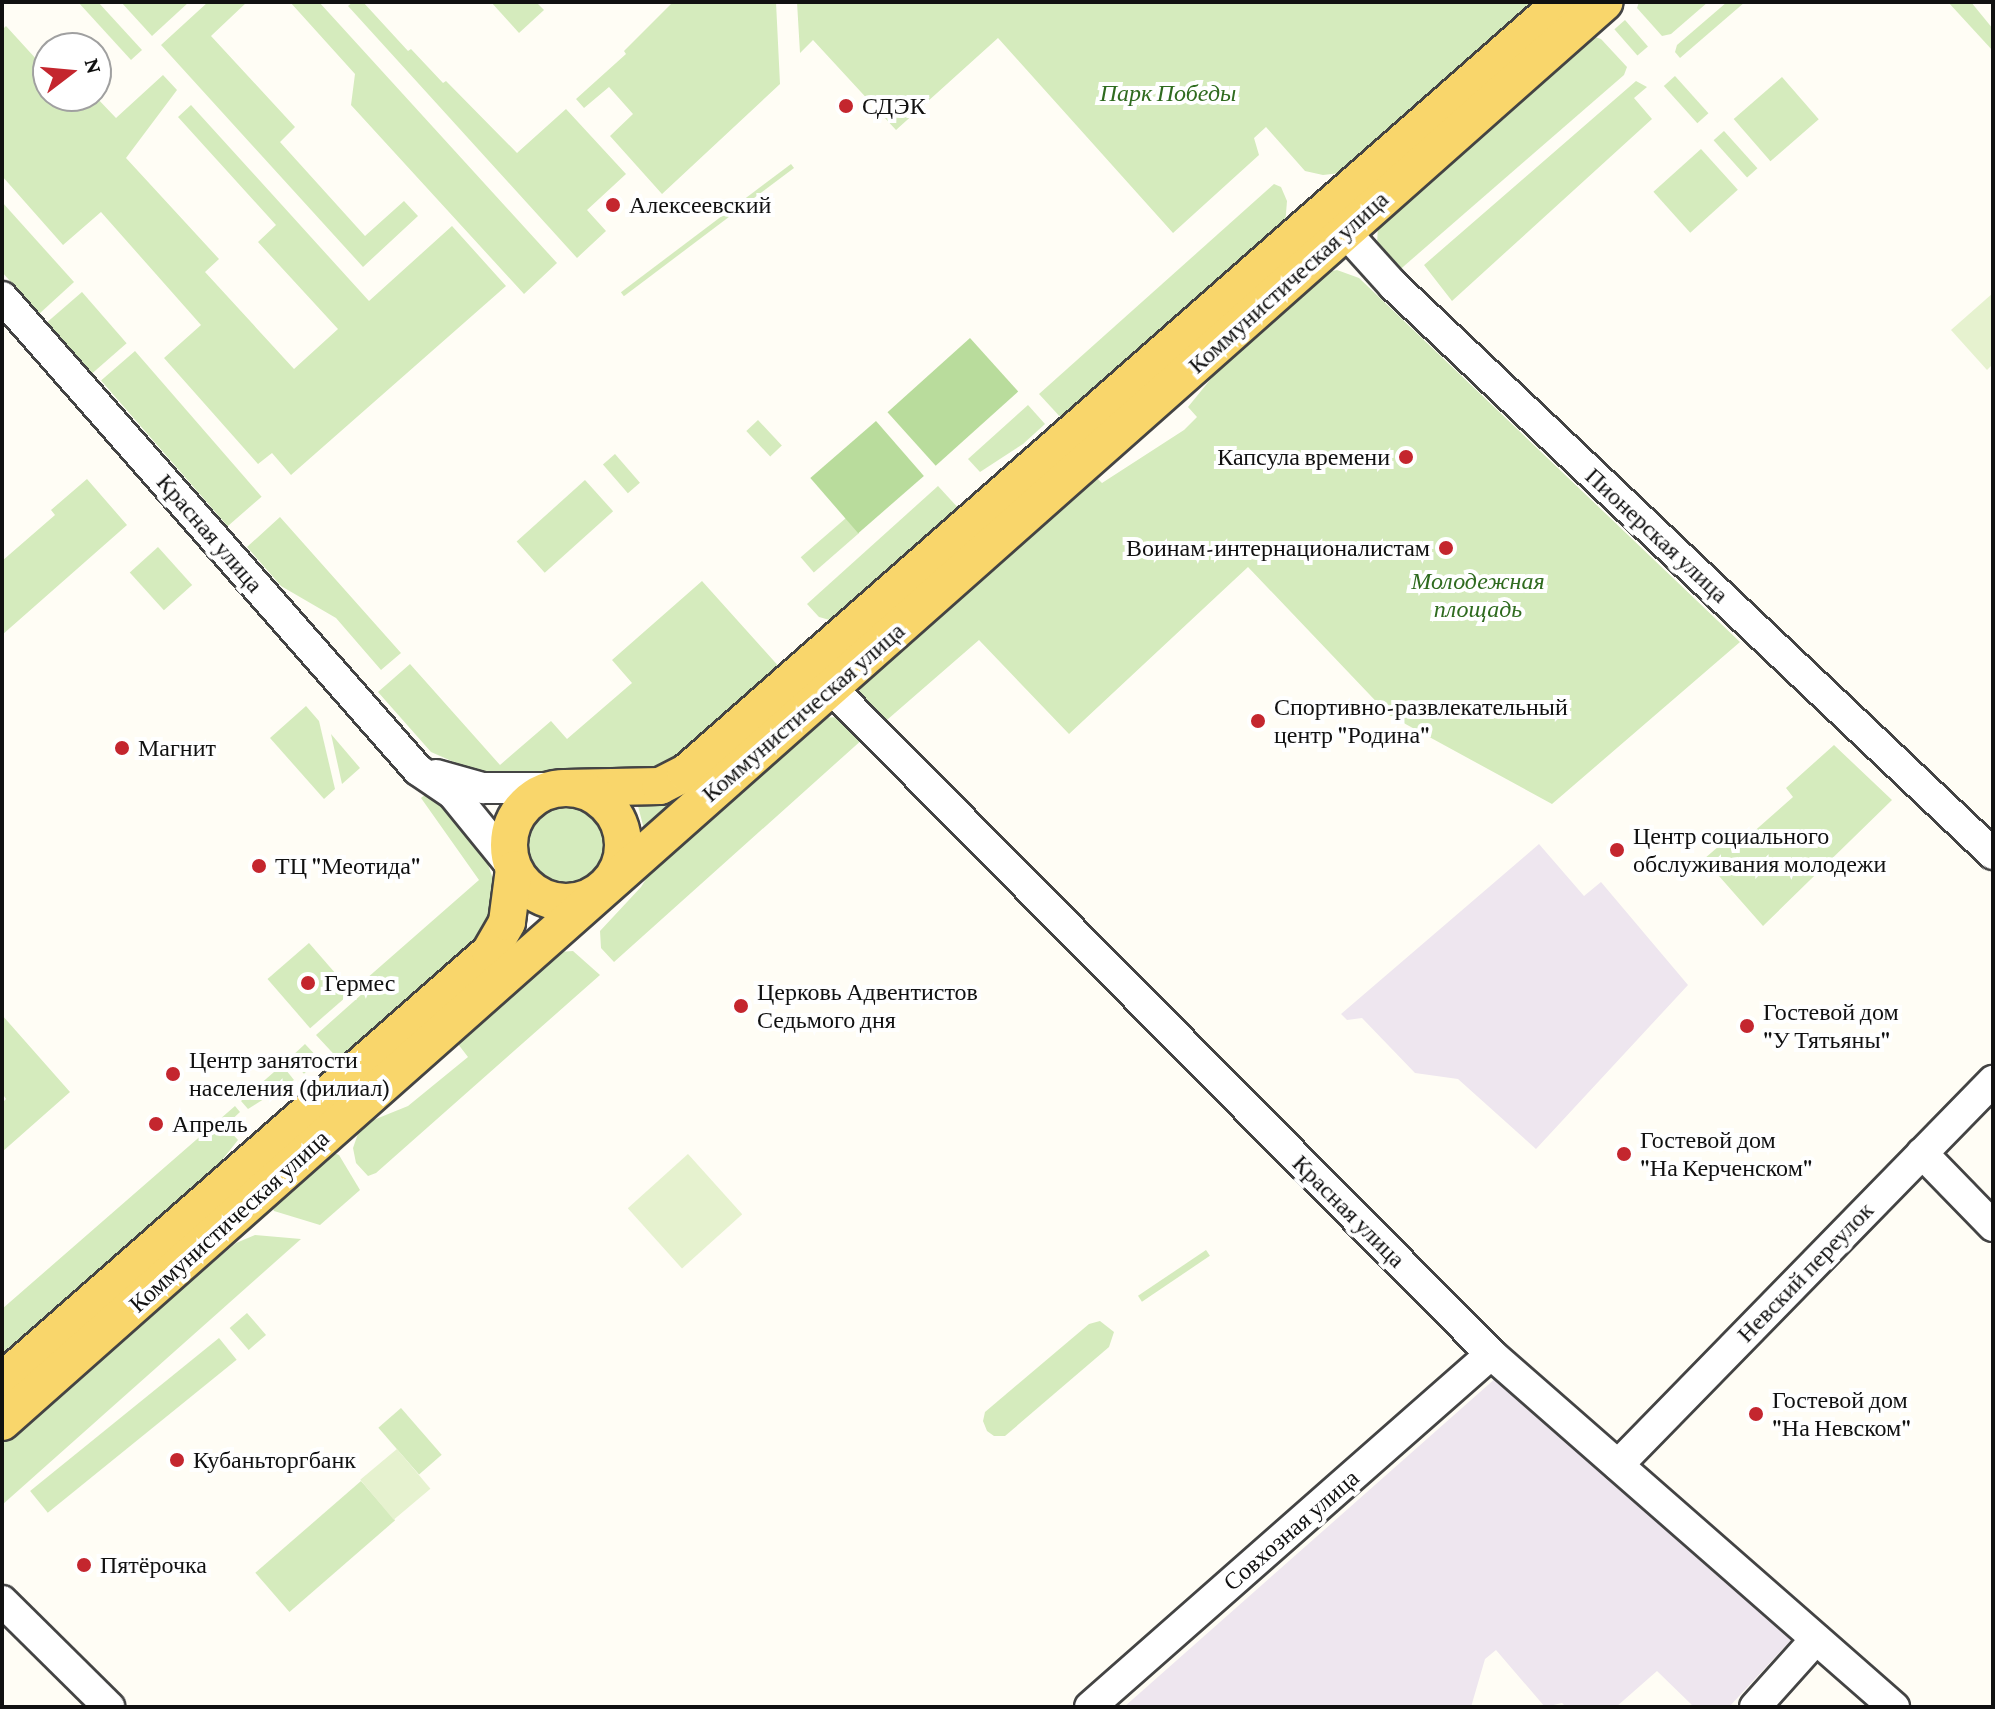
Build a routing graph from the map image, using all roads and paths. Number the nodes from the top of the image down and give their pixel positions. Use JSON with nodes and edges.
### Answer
{"nodes":[{"id":1,"x":1562,"y":2,"type":"edge"},
{"id":2,"x":1605,"y":2,"type":"edge"},
{"id":3,"x":1336,"y":221,"type":"junction"},
{"id":4,"x":2,"y":297,"type":"edge"},
{"id":5,"x":831,"y":688,"type":"junction"},
{"id":6,"x":418,"y":770,"type":"junction"},
{"id":7,"x":565,"y":788,"type":"junction"},
{"id":8,"x":1993,"y":854,"type":"edge"},
{"id":9,"x":514,"y":869,"type":"junction"},
{"id":10,"x":604,"y":888,"type":"junction"},
{"id":11,"x":1993,"y":1081,"type":"edge"},
{"id":12,"x":1922,"y":1153,"type":"junction"},
{"id":13,"x":1993,"y":1226,"type":"edge"},
{"id":14,"x":1491,"y":1354,"type":"junction"},
{"id":15,"x":2,"y":1381,"type":"edge"},
{"id":16,"x":2,"y":1422,"type":"edge"},
{"id":17,"x":1618,"y":1465,"type":"junction"},
{"id":18,"x":2,"y":1601,"type":"edge"},
{"id":19,"x":1816,"y":1639,"type":"junction"},
{"id":20,"x":109,"y":1707,"type":"edge"},
{"id":21,"x":1090,"y":1707,"type":"edge"},
{"id":22,"x":1755,"y":1707,"type":"edge"},
{"id":23,"x":1894,"y":1707,"type":"edge"}],
"edges":[{"from":1,"to":3,"type":"main road","name":"Коммунистическая улица"},
{"from":2,"to":3,"type":"main road","name":"Коммунистическая улица"},
{"from":3,"to":5,"type":"main road","name":"Коммунистическая улица"},
{"from":3,"to":7,"type":"main road","name":"Коммунистическая улица"},
{"from":3,"to":8,"type":"street","name":"Пионерская улица"},
{"from":4,"to":6,"type":"street","name":"Красная улица"},
{"from":5,"to":10,"type":"main road","name":"Коммунистическая улица"},
{"from":5,"to":14,"type":"street","name":"Красная улица"},
{"from":6,"to":7,"type":"street"},
{"from":6,"to":9,"type":"street","name":"Красная улица"},
{"from":7,"to":9,"type":"main road"},
{"from":7,"to":10,"type":"main road"},
{"from":9,"to":10,"type":"main road"},
{"from":9,"to":15,"type":"main road","name":"Коммунистическая улица"},
{"from":10,"to":16,"type":"main road","name":"Коммунистическая улица"},
{"from":11,"to":12,"type":"street","name":"Невский переулок"},
{"from":12,"to":13,"type":"street"},
{"from":12,"to":17,"type":"street","name":"Невский переулок"},
{"from":14,"to":17,"type":"street","name":"Красная улица"},
{"from":14,"to":21,"type":"street","name":"Совхозная улица"},
{"from":17,"to":19,"type":"street","name":"Красная улица"},
{"from":18,"to":20,"type":"street"},
{"from":19,"to":22,"type":"street"},
{"from":19,"to":23,"type":"street","name":"Красная улица"}]}
